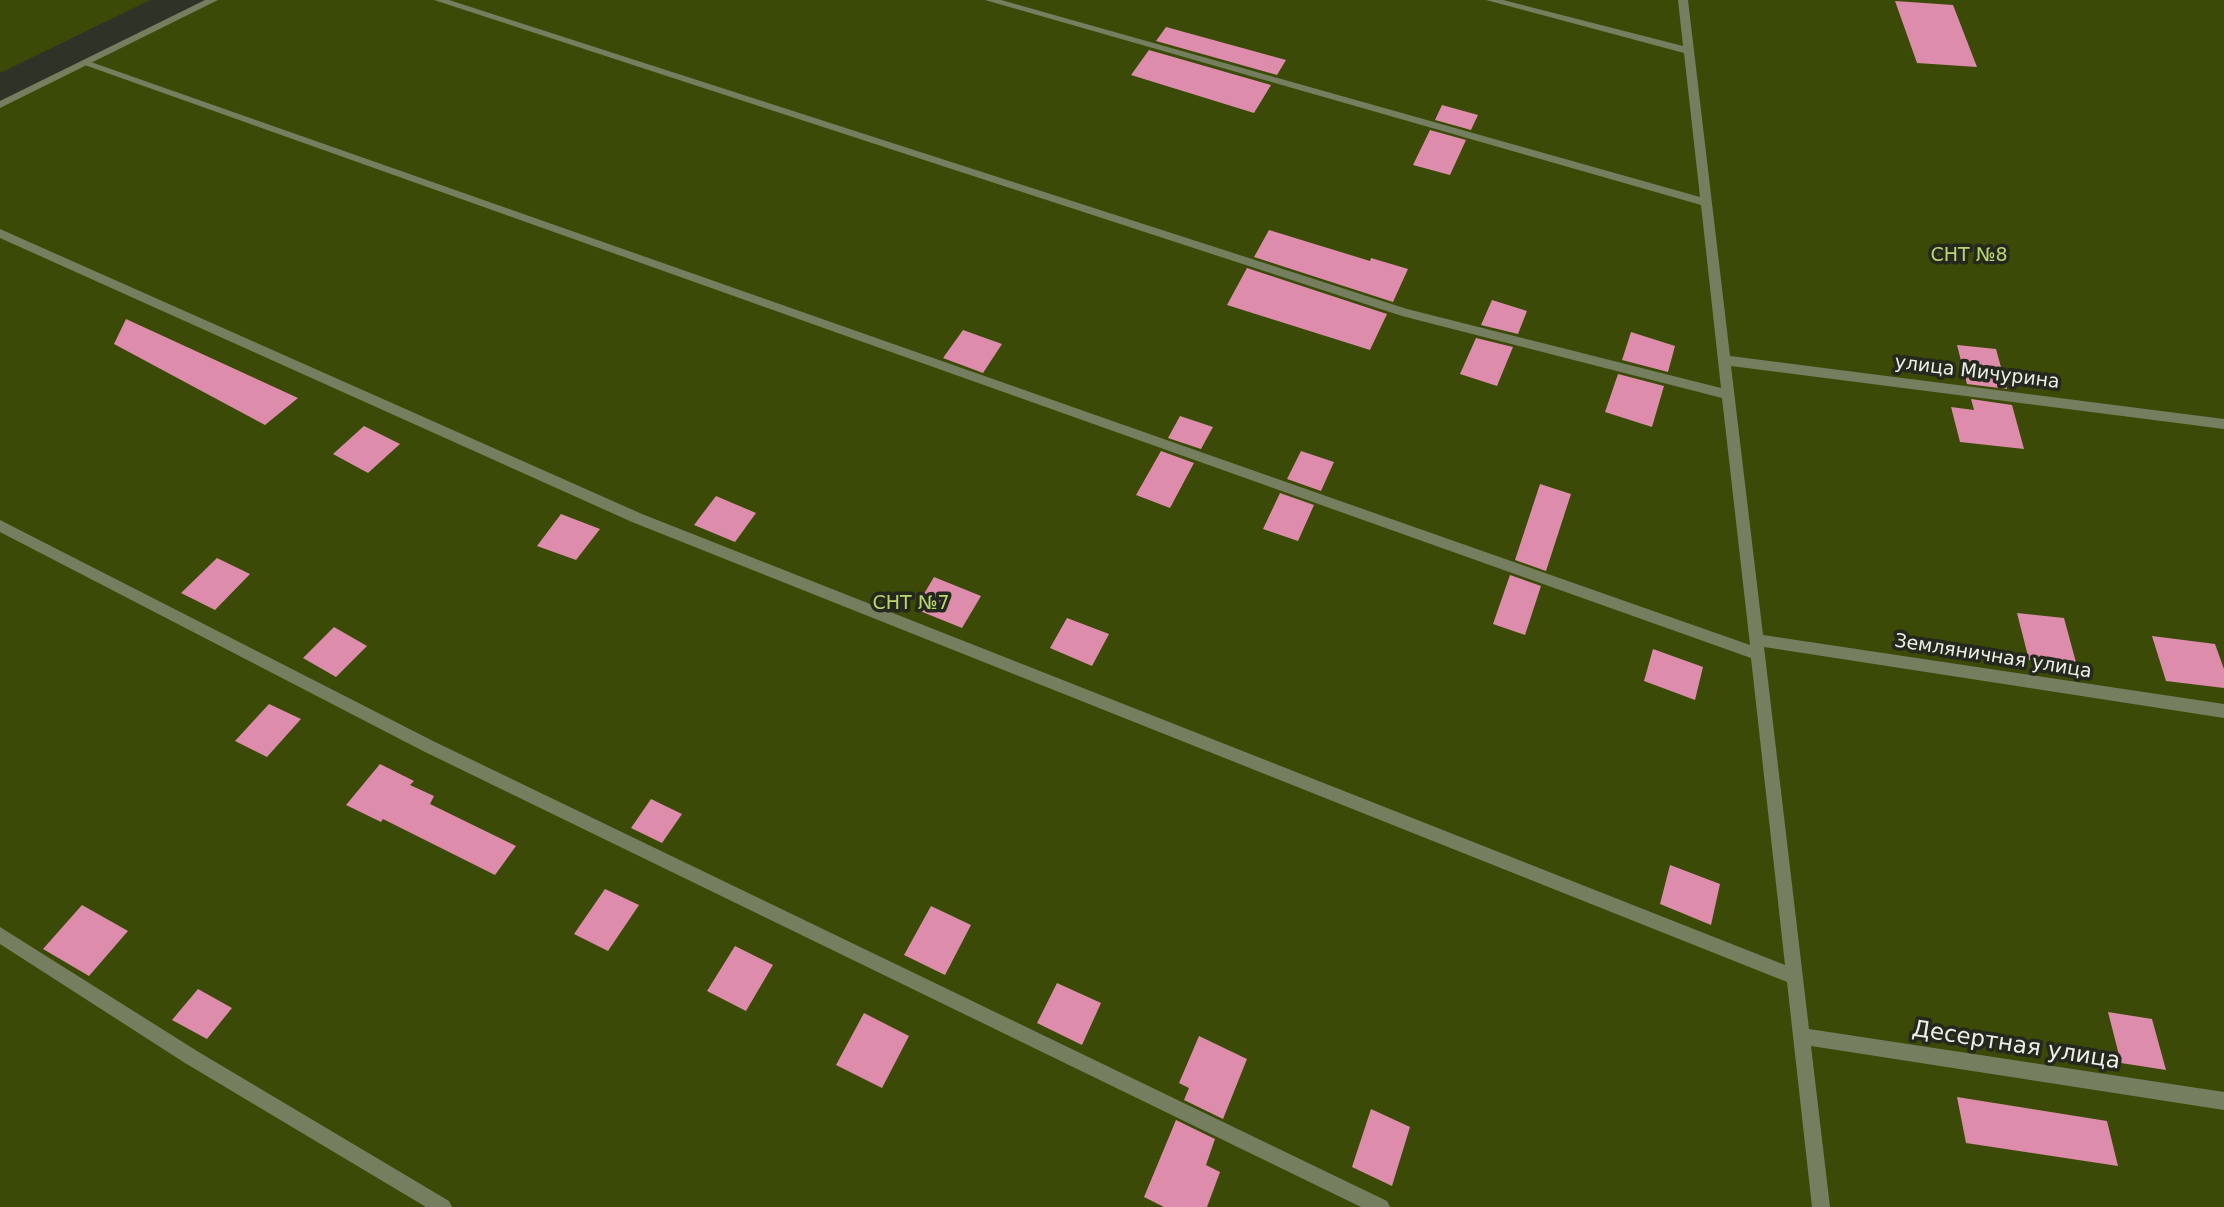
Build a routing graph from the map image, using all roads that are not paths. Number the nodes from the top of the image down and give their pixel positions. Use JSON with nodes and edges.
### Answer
{"nodes":[{"id":1,"x":213,"y":0,"type":"edge"},
{"id":2,"x":439,"y":0,"type":"edge"},
{"id":3,"x":990,"y":0,"type":"edge"},
{"id":4,"x":1491,"y":0,"type":"edge"},
{"id":5,"x":1683,"y":0,"type":"edge"},
{"id":6,"x":1689,"y":51,"type":"junction"},
{"id":7,"x":84,"y":63,"type":"junction"},
{"id":8,"x":0,"y":104,"type":"edge"},
{"id":9,"x":1706,"y":203,"type":"junction"},
{"id":10,"x":0,"y":233,"type":"edge"},
{"id":11,"x":1724,"y":360,"type":"junction"},
{"id":12,"x":1728,"y":394,"type":"junction"},
{"id":13,"x":2224,"y":424,"type":"edge"},
{"id":14,"x":0,"y":526,"type":"edge"},
{"id":15,"x":1757,"y":647,"type":"junction"},
{"id":16,"x":2224,"y":711,"type":"edge"},
{"id":17,"x":0,"y":935,"type":"edge"},
{"id":18,"x":1795,"y":976,"type":"junction"},
{"id":19,"x":1802,"y":1036,"type":"junction"},
{"id":20,"x":2224,"y":1101,"type":"edge"},
{"id":21,"x":443,"y":1207,"type":"edge"},
{"id":22,"x":1381,"y":1207,"type":"edge"},
{"id":23,"x":1821,"y":1207,"type":"edge"}],
"edges":[{"from":1,"to":7,"type":"street"},
{"from":2,"to":12,"type":"street"},
{"from":3,"to":9,"type":"street"},
{"from":4,"to":6,"type":"street"},
{"from":5,"to":6,"type":"street"},
{"from":6,"to":9,"type":"street"},
{"from":7,"to":8,"type":"street"},
{"from":7,"to":15,"type":"street","name":"Земляничная улица"},
{"from":9,"to":11,"type":"street"},
{"from":10,"to":18,"type":"street"},
{"from":11,"to":12,"type":"street"},
{"from":11,"to":13,"type":"street","name":"улица Мичурина"},
{"from":12,"to":15,"type":"street"},
{"from":14,"to":22,"type":"street"},
{"from":15,"to":16,"type":"street","name":"Земляничная улица"},
{"from":15,"to":18,"type":"street"},
{"from":17,"to":21,"type":"street"},
{"from":18,"to":19,"type":"street"},
{"from":19,"to":20,"type":"street","name":"Десертная улица"},
{"from":19,"to":23,"type":"street"}]}
